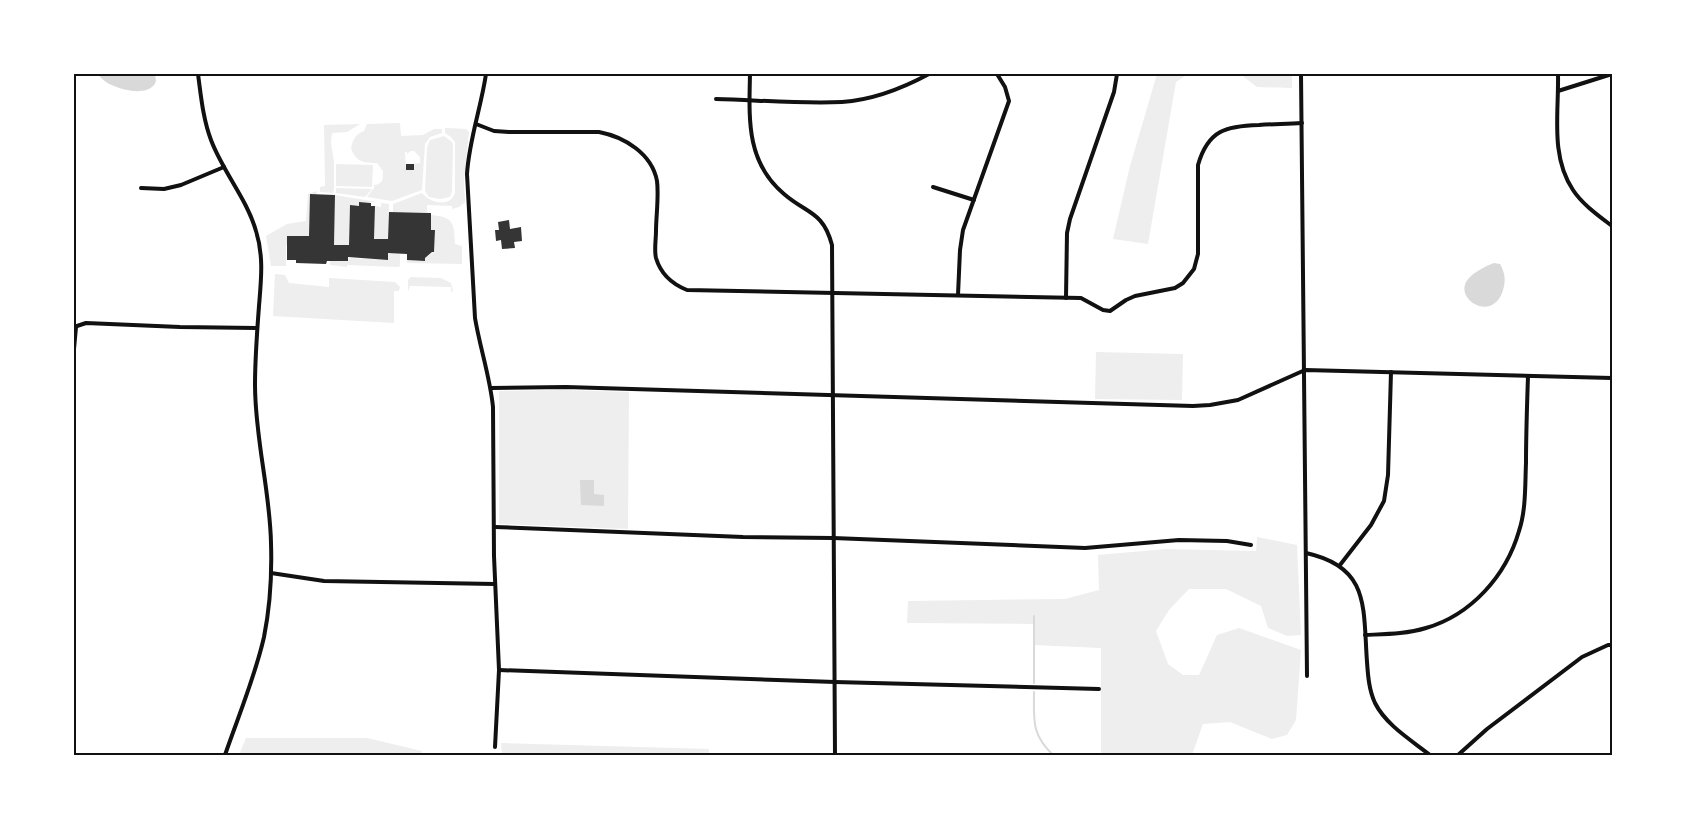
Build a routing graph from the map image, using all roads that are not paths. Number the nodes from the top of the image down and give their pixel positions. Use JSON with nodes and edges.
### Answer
{"nodes":[{"id":1,"x":198,"y":74,"type":"edge"},
{"id":2,"x":486,"y":74,"type":"edge"},
{"id":3,"x":750,"y":74,"type":"edge"},
{"id":4,"x":929,"y":74,"type":"edge"},
{"id":5,"x":997,"y":74,"type":"edge"},
{"id":6,"x":1117,"y":74,"type":"edge"},
{"id":7,"x":1301,"y":74,"type":"edge"},
{"id":8,"x":1558,"y":74,"type":"edge"},
{"id":9,"x":1612,"y":74,"type":"edge"},
{"id":10,"x":1558,"y":91,"type":"junction"},
{"id":11,"x":716,"y":99,"type":"dead end"},
{"id":12,"x":750,"y":100,"type":"junction"},
{"id":13,"x":1302,"y":123,"type":"junction"},
{"id":14,"x":476,"y":124,"type":"junction"},
{"id":15,"x":224,"y":167,"type":"junction"},
{"id":16,"x":933,"y":187,"type":"dead end"},
{"id":17,"x":141,"y":188,"type":"dead end"},
{"id":18,"x":974,"y":200,"type":"junction"},
{"id":19,"x":1612,"y":226,"type":"edge"},
{"id":20,"x":831,"y":292,"type":"junction"},
{"id":21,"x":958,"y":295,"type":"junction"},
{"id":22,"x":1066,"y":298,"type":"junction"},
{"id":23,"x":75,"y":327,"type":"edge"},
{"id":24,"x":258,"y":328,"type":"junction"},
{"id":25,"x":74,"y":349,"type":"edge"},
{"id":26,"x":1304,"y":370,"type":"junction"},
{"id":27,"x":1391,"y":372,"type":"junction"},
{"id":28,"x":1528,"y":376,"type":"junction"},
{"id":29,"x":1612,"y":378,"type":"edge"},
{"id":30,"x":491,"y":388,"type":"junction"},
{"id":31,"x":833,"y":395,"type":"junction"},
{"id":32,"x":495,"y":527,"type":"junction"},
{"id":33,"x":833,"y":538,"type":"junction"},
{"id":34,"x":1251,"y":545,"type":"dead end"},
{"id":35,"x":1306,"y":553,"type":"junction"},
{"id":36,"x":1340,"y":565,"type":"junction"},
{"id":37,"x":271,"y":572,"type":"junction"},
{"id":38,"x":495,"y":584,"type":"junction"},
{"id":39,"x":1365,"y":635,"type":"junction"},
{"id":40,"x":1612,"y":645,"type":"edge"},
{"id":41,"x":498,"y":670,"type":"junction"},
{"id":42,"x":1306,"y":676,"type":"dead end"},
{"id":43,"x":834,"y":682,"type":"junction"},
{"id":44,"x":1099,"y":689,"type":"dead end"},
{"id":45,"x":494,"y":747,"type":"dead end"},
{"id":46,"x":225,"y":755,"type":"edge"},
{"id":47,"x":835,"y":755,"type":"edge"},
{"id":48,"x":1430,"y":755,"type":"edge"},
{"id":49,"x":1458,"y":755,"type":"edge"}],
"edges":[{"from":1,"to":15,"type":"street"},
{"from":2,"to":14,"type":"street"},
{"from":3,"to":12,"type":"street"},
{"from":4,"to":12,"type":"street"},
{"from":5,"to":18,"type":"street"},
{"from":6,"to":22,"type":"street"},
{"from":7,"to":13,"type":"street"},
{"from":8,"to":10,"type":"street"},
{"from":9,"to":10,"type":"street"},
{"from":10,"to":19,"type":"street"},
{"from":11,"to":12,"type":"street"},
{"from":12,"to":20,"type":"street"},
{"from":13,"to":22,"type":"street"},
{"from":13,"to":26,"type":"street"},
{"from":14,"to":20,"type":"street"},
{"from":14,"to":30,"type":"street"},
{"from":15,"to":17,"type":"street"},
{"from":15,"to":24,"type":"street"},
{"from":16,"to":18,"type":"street"},
{"from":18,"to":21,"type":"street"},
{"from":20,"to":21,"type":"street"},
{"from":20,"to":31,"type":"street"},
{"from":21,"to":22,"type":"street"},
{"from":23,"to":24,"type":"street"},
{"from":23,"to":25,"type":"street"},
{"from":24,"to":37,"type":"street"},
{"from":26,"to":27,"type":"street"},
{"from":26,"to":31,"type":"street"},
{"from":26,"to":35,"type":"street"},
{"from":27,"to":28,"type":"street"},
{"from":27,"to":36,"type":"street"},
{"from":28,"to":29,"type":"street"},
{"from":28,"to":39,"type":"street"},
{"from":30,"to":31,"type":"street"},
{"from":30,"to":32,"type":"street"},
{"from":31,"to":33,"type":"street"},
{"from":32,"to":33,"type":"street"},
{"from":32,"to":38,"type":"street"},
{"from":33,"to":34,"type":"street"},
{"from":33,"to":43,"type":"street"},
{"from":35,"to":36,"type":"street"},
{"from":35,"to":42,"type":"street"},
{"from":36,"to":39,"type":"street"},
{"from":37,"to":38,"type":"street"},
{"from":37,"to":46,"type":"street"},
{"from":38,"to":41,"type":"street"},
{"from":39,"to":48,"type":"street"},
{"from":40,"to":49,"type":"street"},
{"from":41,"to":43,"type":"street"},
{"from":41,"to":45,"type":"street"},
{"from":43,"to":44,"type":"street"},
{"from":43,"to":47,"type":"street"}]}
